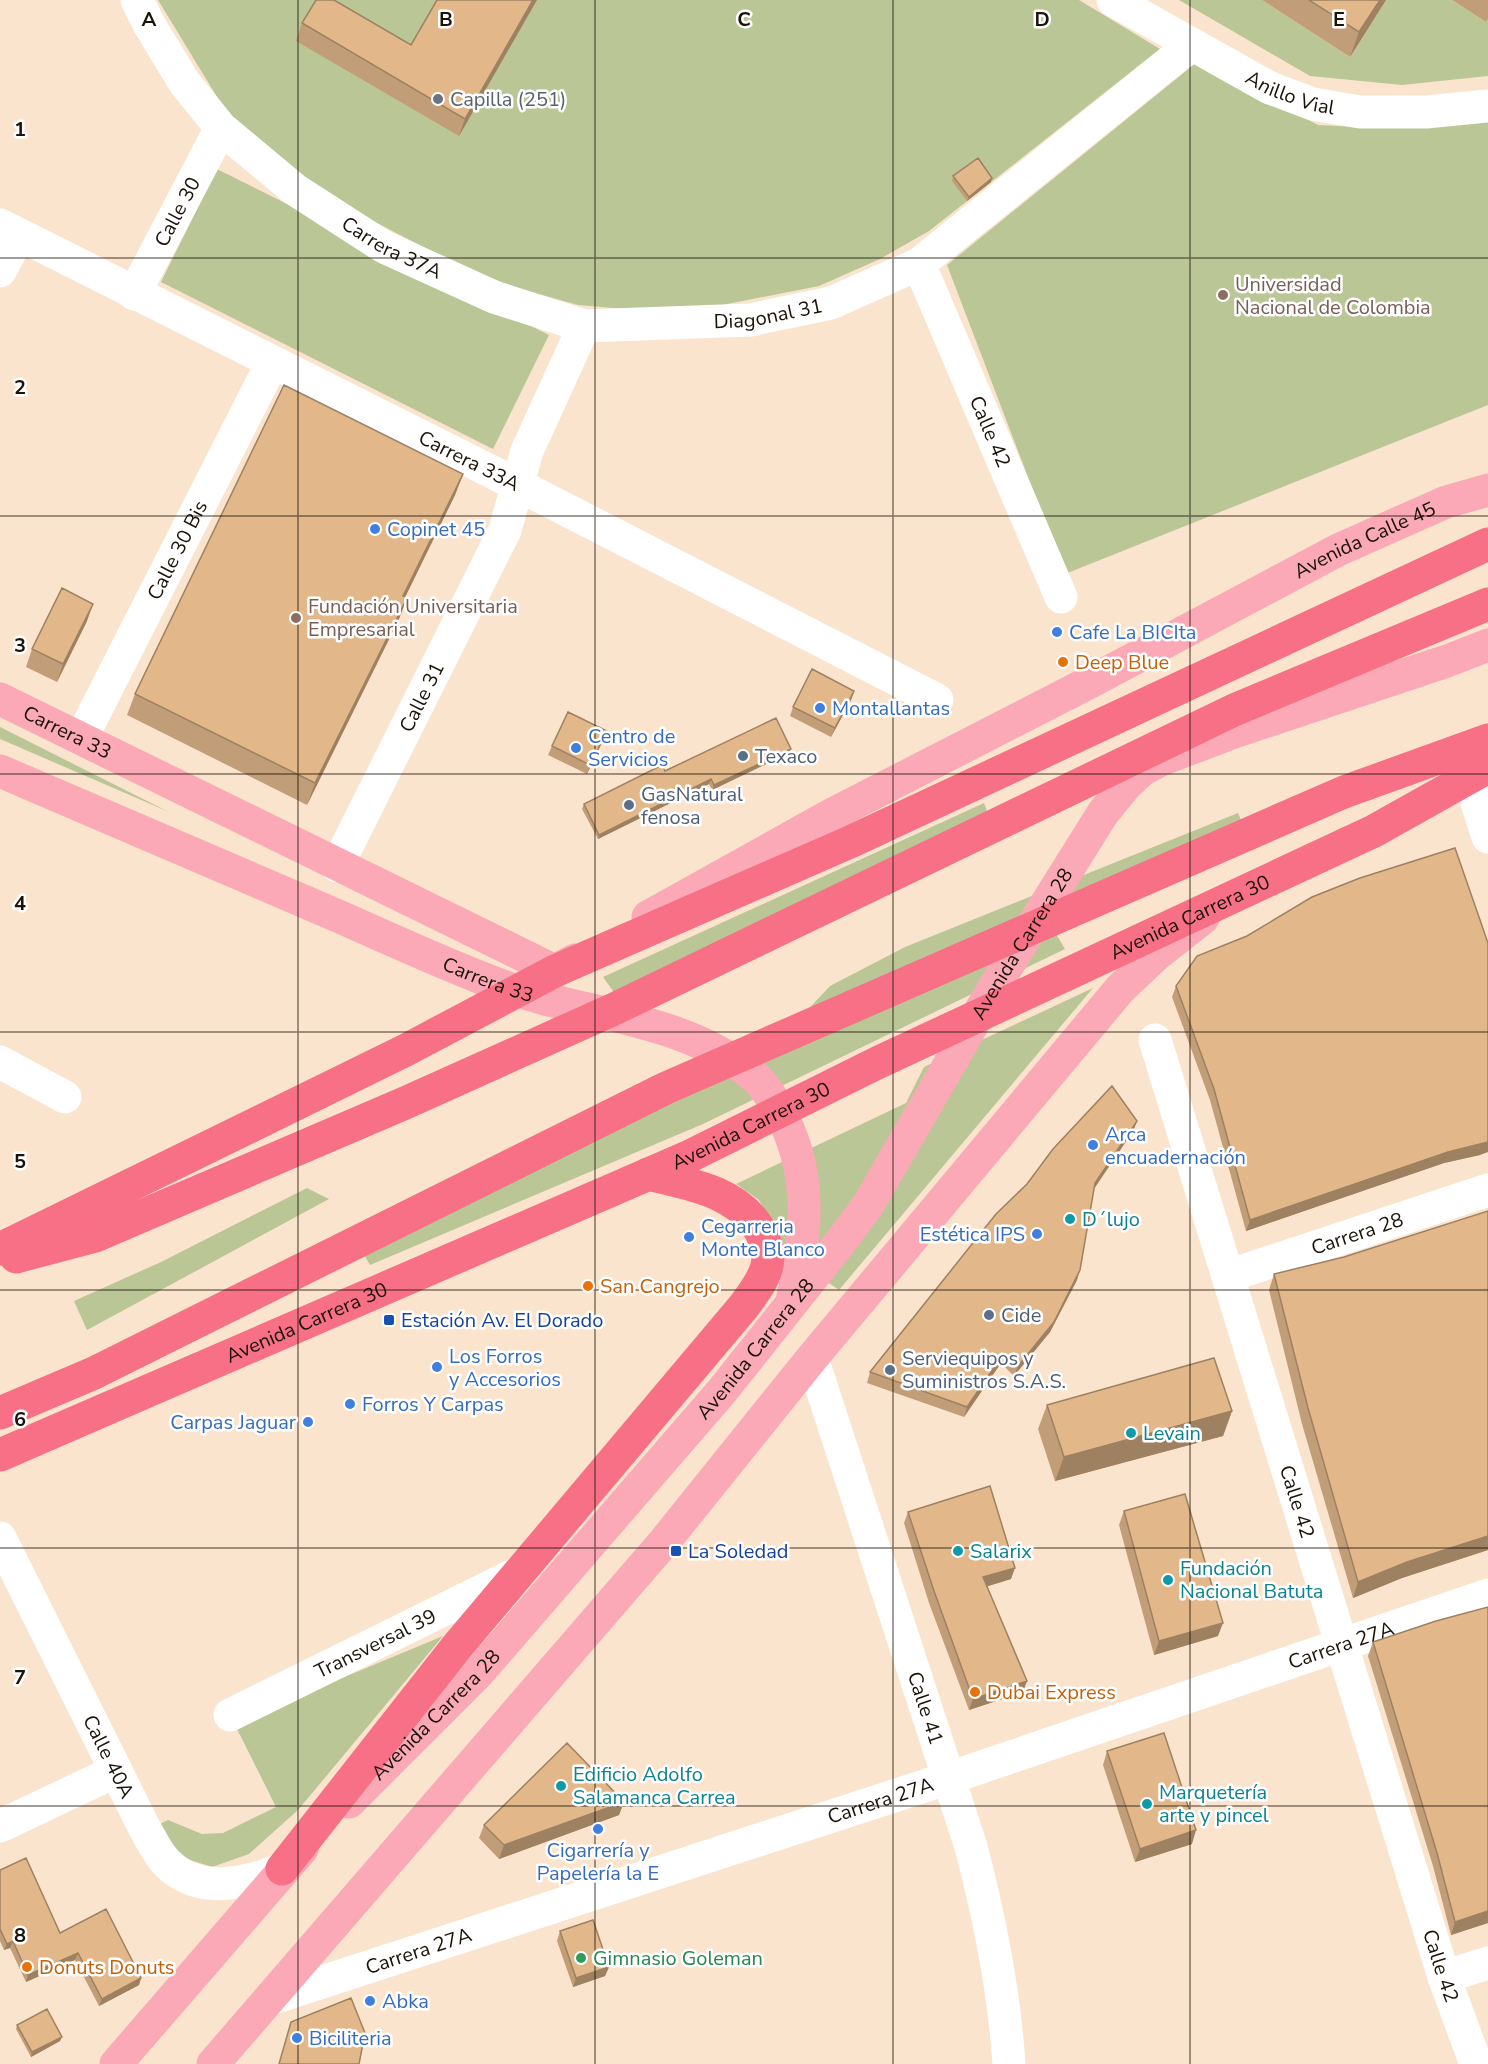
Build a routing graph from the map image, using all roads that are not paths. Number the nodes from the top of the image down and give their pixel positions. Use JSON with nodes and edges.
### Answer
{"nodes":[{"id":1,"x":137,"y":0,"type":"edge"},
{"id":2,"x":1113,"y":0,"type":"edge"},
{"id":3,"x":1191,"y":45,"type":"junction"},
{"id":4,"x":1488,"y":106,"type":"edge"},
{"id":5,"x":221,"y":128,"type":"junction"},
{"id":6,"x":9,"y":230,"type":"edge"},
{"id":7,"x":929,"y":256,"type":"junction"},
{"id":8,"x":0,"y":271,"type":"edge"},
{"id":9,"x":134,"y":294,"type":"junction"},
{"id":10,"x":584,"y":326,"type":"junction"},
{"id":11,"x":272,"y":363,"type":"junction"},
{"id":12,"x":518,"y":485,"type":"junction"},
{"id":13,"x":1488,"y":490,"type":"edge"},
{"id":14,"x":1488,"y":544,"type":"edge"},
{"id":15,"x":1061,"y":597,"type":"dead end"},
{"id":16,"x":1488,"y":604,"type":"edge"},
{"id":17,"x":1488,"y":645,"type":"edge"},
{"id":18,"x":0,"y":699,"type":"edge"},
{"id":19,"x":937,"y":700,"type":"dead end"},
{"id":20,"x":81,"y":739,"type":"junction"},
{"id":21,"x":1488,"y":740,"type":"edge"},
{"id":22,"x":0,"y":771,"type":"edge"},
{"id":23,"x":1478,"y":773,"type":"edge"},
{"id":24,"x":1488,"y":837,"type":"edge"},
{"id":25,"x":337,"y":866,"type":"junction"},
{"id":26,"x":1228,"y":898,"type":"junction"},
{"id":27,"x":555,"y":971,"type":"junction"},
{"id":28,"x":1155,"y":1040,"type":"dead end"},
{"id":29,"x":0,"y":1062,"type":"edge"},
{"id":30,"x":65,"y":1097,"type":"dead end"},
{"id":31,"x":648,"y":1174,"type":"junction"},
{"id":32,"x":1488,"y":1190,"type":"edge"},
{"id":33,"x":0,"y":1249,"type":"edge"},
{"id":34,"x":0,"y":1261,"type":"edge"},
{"id":35,"x":1228,"y":1276,"type":"junction"},
{"id":36,"x":375,"y":1291,"type":"junction"},
{"id":37,"x":790,"y":1308,"type":"junction"},
{"id":38,"x":812,"y":1358,"type":"junction"},
{"id":39,"x":94,"y":1373,"type":"junction"},
{"id":40,"x":0,"y":1413,"type":"edge"},
{"id":41,"x":1,"y":1460,"type":"edge"},
{"id":42,"x":0,"y":1538,"type":"edge"},
{"id":43,"x":520,"y":1572,"type":"junction"},
{"id":44,"x":1488,"y":1595,"type":"edge"},
{"id":45,"x":1341,"y":1644,"type":"junction"},
{"id":46,"x":230,"y":1715,"type":"dead end"},
{"id":47,"x":116,"y":1771,"type":"junction"},
{"id":48,"x":949,"y":1778,"type":"junction"},
{"id":49,"x":0,"y":1826,"type":"edge"},
{"id":50,"x":282,"y":1869,"type":"junction"},
{"id":51,"x":1488,"y":1963,"type":"edge"},
{"id":52,"x":1444,"y":1977,"type":"junction"},
{"id":53,"x":270,"y":1999,"type":"junction"},
{"id":54,"x":116,"y":2064,"type":"edge"},
{"id":55,"x":213,"y":2064,"type":"edge"},
{"id":56,"x":1009,"y":2064,"type":"edge"},
{"id":57,"x":1476,"y":2064,"type":"edge"}],
"edges":[{"from":1,"to":5,"type":"street","name":"Carrera 37A"},
{"from":2,"to":3,"type":"street","name":"Anillo Vial"},
{"from":3,"to":4,"type":"street","name":"Anillo Vial"},
{"from":3,"to":7,"type":"street","name":"Diagonal 31"},
{"from":5,"to":9,"type":"street","name":"Calle 30"},
{"from":5,"to":10,"type":"street","name":"Carrera 37A"},
{"from":6,"to":8,"type":"street"},
{"from":6,"to":9,"type":"street","name":"Carrera 33A"},
{"from":7,"to":10,"type":"street","name":"Diagonal 31"},
{"from":7,"to":15,"type":"street","name":"Calle 42"},
{"from":9,"to":11,"type":"street","name":"Carrera 33A"},
{"from":10,"to":12,"type":"street","name":"Calle 31"},
{"from":11,"to":12,"type":"street","name":"Carrera 33A"},
{"from":11,"to":20,"type":"street","name":"Calle 30 Bis"},
{"from":12,"to":19,"type":"street","name":"Carrera 33A"},
{"from":12,"to":25,"type":"street","name":"Calle 31"},
{"from":13,"to":27,"type":"main road","name":"Avenida Calle 45"},
{"from":14,"to":27,"type":"highway"},
{"from":16,"to":34,"type":"highway"},
{"from":17,"to":37,"type":"main road","name":"Avenida Carrera 28"},
{"from":18,"to":20,"type":"main road","name":"Carrera 33"},
{"from":20,"to":25,"type":"main road","name":"Carrera 33"},
{"from":21,"to":39,"type":"highway"},
{"from":22,"to":37,"type":"main road","name":"Carrera 33"},
{"from":23,"to":24,"type":"street"},
{"from":23,"to":26,"type":"highway","name":"Avenida Carrera 30"},
{"from":25,"to":27,"type":"main road","name":"Carrera 33"},
{"from":26,"to":31,"type":"highway","name":"Avenida Carrera 30"},
{"from":26,"to":38,"type":"main road"},
{"from":27,"to":33,"type":"highway"},
{"from":28,"to":35,"type":"street","name":"Calle 42"},
{"from":29,"to":30,"type":"street"},
{"from":31,"to":36,"type":"highway","name":"Avenida Carrera 30"},
{"from":31,"to":43,"type":"highway"},
{"from":32,"to":35,"type":"street","name":"Carrera 28"},
{"from":35,"to":45,"type":"street","name":"Calle 42"},
{"from":36,"to":39,"type":"highway"},
{"from":36,"to":41,"type":"highway","name":"Avenida Carrera 30"},
{"from":37,"to":50,"type":"main road","name":"Avenida Carrera 28"},
{"from":38,"to":48,"type":"street","name":"Calle 41"},
{"from":38,"to":53,"type":"main road"},
{"from":39,"to":40,"type":"highway"},
{"from":42,"to":47,"type":"street","name":"Calle 40A"},
{"from":43,"to":46,"type":"street","name":"Transversal 39"},
{"from":43,"to":50,"type":"highway"},
{"from":44,"to":45,"type":"street","name":"Carrera 27A"},
{"from":45,"to":48,"type":"street","name":"Carrera 27A"},
{"from":45,"to":52,"type":"street","name":"Calle 42"},
{"from":47,"to":49,"type":"street"},
{"from":47,"to":50,"type":"street","name":"Calle 40A"},
{"from":48,"to":53,"type":"street","name":"Carrera 27A"},
{"from":48,"to":56,"type":"street","name":"Calle 41"},
{"from":50,"to":54,"type":"main road","name":"Avenida Carrera 28"},
{"from":51,"to":52,"type":"street"},
{"from":52,"to":57,"type":"street","name":"Calle 42"},
{"from":53,"to":55,"type":"main road"}]}
